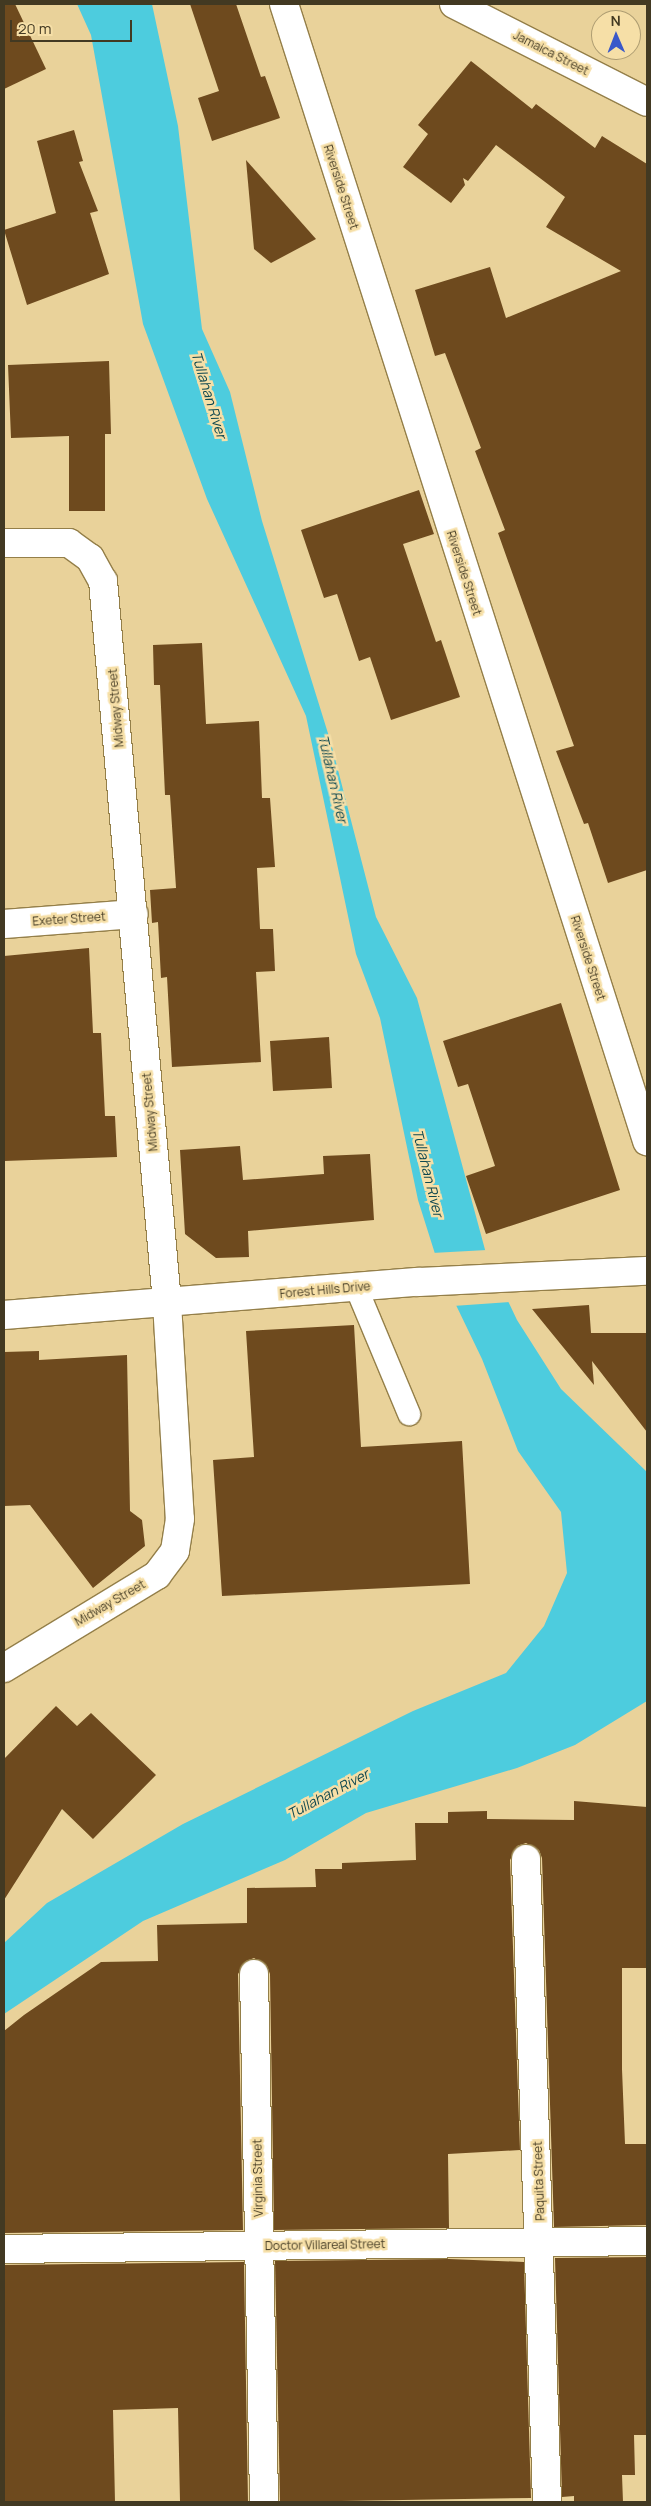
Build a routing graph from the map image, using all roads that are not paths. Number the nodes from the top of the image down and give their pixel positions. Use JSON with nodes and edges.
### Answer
{"nodes":[{"id":1,"x":284,"y":4,"type":"edge"},
{"id":2,"x":454,"y":4,"type":"edge"},
{"id":3,"x":647,"y":102,"type":"edge"},
{"id":4,"x":4,"y":543,"type":"edge"},
{"id":5,"x":134,"y":914,"type":"junction"},
{"id":6,"x":4,"y":924,"type":"edge"},
{"id":7,"x":647,"y":1141,"type":"edge"},
{"id":8,"x":647,"y":1271,"type":"edge"},
{"id":9,"x":356,"y":1287,"type":"junction"},
{"id":10,"x":167,"y":1303,"type":"junction"},
{"id":11,"x":4,"y":1314,"type":"edge"},
{"id":12,"x":409,"y":1414,"type":"dead end"},
{"id":13,"x":4,"y":1668,"type":"edge"},
{"id":14,"x":526,"y":1859,"type":"dead end"},
{"id":15,"x":254,"y":1974,"type":"dead end"},
{"id":16,"x":647,"y":2241,"type":"edge"},
{"id":17,"x":542,"y":2242,"type":"junction"},
{"id":18,"x":259,"y":2246,"type":"junction"},
{"id":19,"x":4,"y":2249,"type":"edge"},
{"id":20,"x":264,"y":2502,"type":"edge"},
{"id":21,"x":547,"y":2502,"type":"edge"}],
"edges":[{"from":1,"to":7,"type":"street","name":"Riverside Street"},
{"from":2,"to":3,"type":"street","name":"Jamaica Street"},
{"from":4,"to":5,"type":"street","name":"Midway Street"},
{"from":5,"to":6,"type":"street","name":"Exeter Street"},
{"from":5,"to":10,"type":"street","name":"Midway Street"},
{"from":8,"to":9,"type":"street","name":"Forest Hills Drive"},
{"from":9,"to":10,"type":"street","name":"Forest Hills Drive"},
{"from":9,"to":12,"type":"lane"},
{"from":10,"to":11,"type":"street","name":"Forest Hills Drive"},
{"from":10,"to":13,"type":"street","name":"Midway Street"},
{"from":14,"to":17,"type":"street","name":"Paquita Street"},
{"from":15,"to":18,"type":"street","name":"Virginia Street"},
{"from":16,"to":17,"type":"street","name":"Doctor Villareal Street"},
{"from":17,"to":18,"type":"street","name":"Doctor Villareal Street"},
{"from":17,"to":21,"type":"street","name":"Paquita Street"},
{"from":18,"to":19,"type":"street","name":"Doctor Villareal Street"},
{"from":18,"to":20,"type":"street","name":"Virginia Street"}]}
